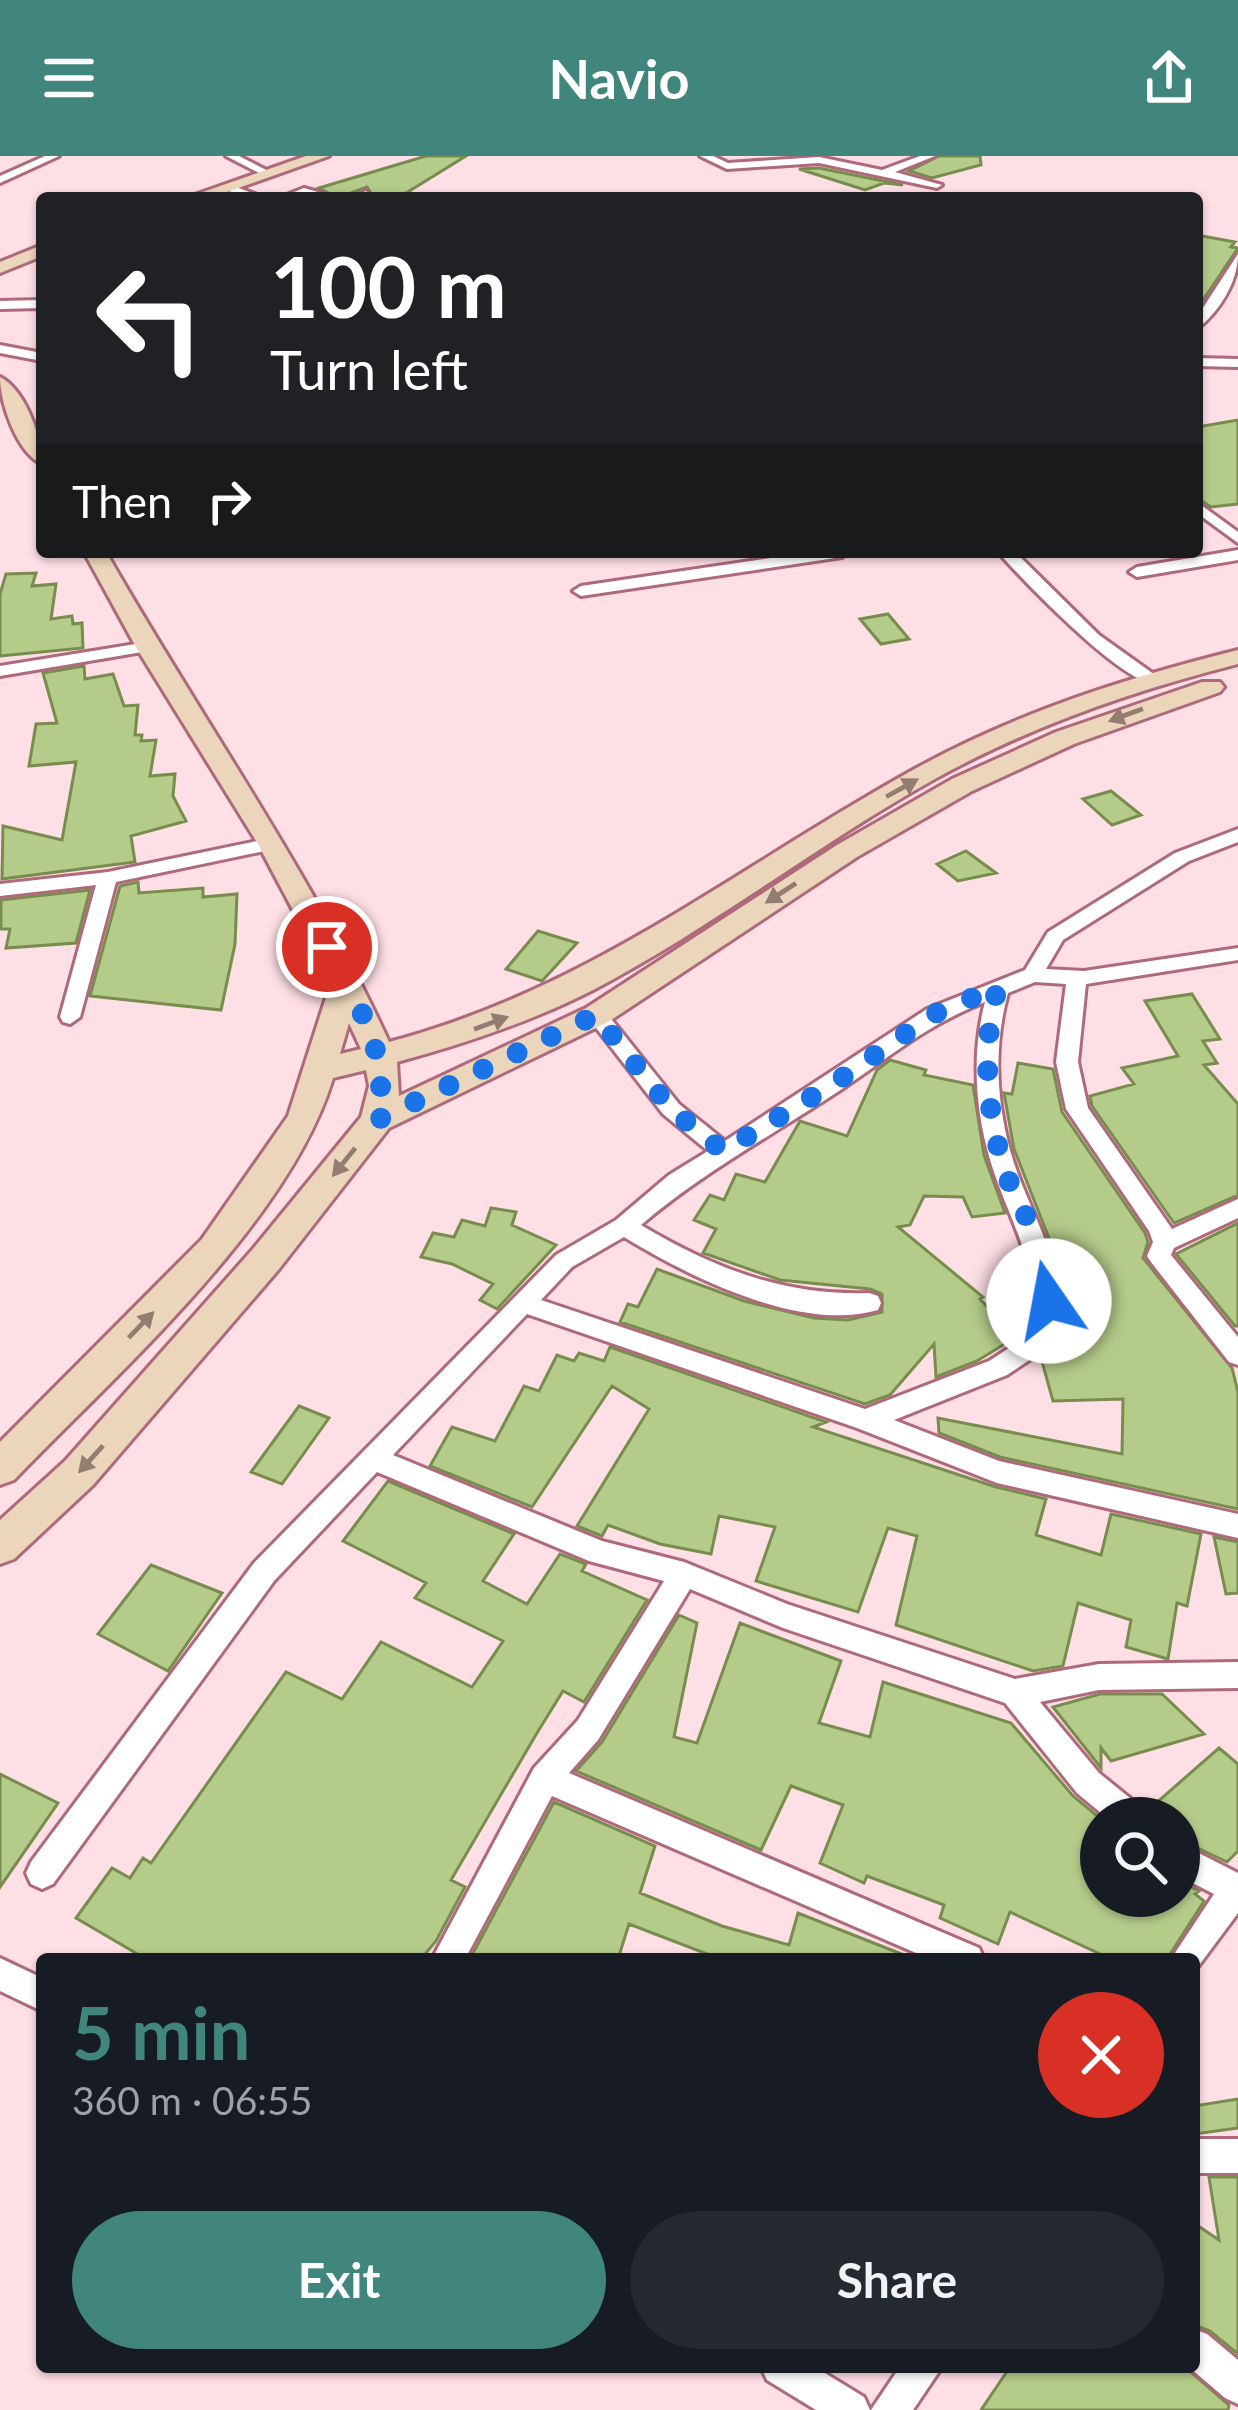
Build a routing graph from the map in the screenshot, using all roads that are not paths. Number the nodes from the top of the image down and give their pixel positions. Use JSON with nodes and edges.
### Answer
{"nodes":[{"id":1,"x":54,"y":156,"type":"edge"},
{"id":2,"x":231,"y":156,"type":"edge"},
{"id":3,"x":321,"y":156,"type":"edge"},
{"id":4,"x":705,"y":156,"type":"edge"},
{"id":5,"x":930,"y":156,"type":"edge"},
{"id":6,"x":830,"y":158,"type":"edge"},
{"id":7,"x":883,"y":173,"type":"junction"},
{"id":8,"x":269,"y":174,"type":"junction"},
{"id":9,"x":0,"y":180,"type":"edge"},
{"id":10,"x":937,"y":185,"type":"dead end"},
{"id":11,"x":228,"y":187,"type":"junction"},
{"id":12,"x":213,"y":192,"type":"edge"},
{"id":13,"x":241,"y":192,"type":"edge"},
{"id":14,"x":36,"y":253,"type":"edge"},
{"id":15,"x":1238,"y":257,"type":"edge"},
{"id":16,"x":0,"y":268,"type":"edge"},
{"id":17,"x":36,"y":304,"type":"edge"},
{"id":18,"x":0,"y":305,"type":"edge"},
{"id":19,"x":1203,"y":317,"type":"edge"},
{"id":20,"x":0,"y":349,"type":"edge"},
{"id":21,"x":36,"y":355,"type":"edge"},
{"id":22,"x":1203,"y":362,"type":"edge"},
{"id":23,"x":1238,"y":363,"type":"edge"},
{"id":24,"x":0,"y":383,"type":"edge"},
{"id":25,"x":36,"y":447,"type":"edge"},
{"id":26,"x":1203,"y":511,"type":"edge"},
{"id":27,"x":1238,"y":539,"type":"edge"},
{"id":28,"x":1238,"y":555,"type":"edge"},
{"id":29,"x":97,"y":558,"type":"edge"},
{"id":30,"x":802,"y":558,"type":"edge"},
{"id":31,"x":1012,"y":558,"type":"edge"},
{"id":32,"x":1137,"y":572,"type":"dead end"},
{"id":33,"x":581,"y":591,"type":"dead end"},
{"id":34,"x":148,"y":646,"type":"junction"},
{"id":35,"x":1238,"y":657,"type":"edge"},
{"id":36,"x":0,"y":670,"type":"edge"},
{"id":37,"x":1148,"y":679,"type":"junction"},
{"id":38,"x":1238,"y":680,"type":"edge"},
{"id":39,"x":1238,"y":835,"type":"edge"},
{"id":40,"x":272,"y":844,"type":"junction"},
{"id":41,"x":108,"y":878,"type":"junction"},
{"id":42,"x":0,"y":890,"type":"edge"},
{"id":43,"x":1230,"y":956,"type":"edge"},
{"id":44,"x":1034,"y":976,"type":"junction"},
{"id":45,"x":1076,"y":977,"type":"junction"},
{"id":46,"x":1238,"y":979,"type":"edge"},
{"id":47,"x":346,"y":982,"type":"junction"},
{"id":48,"x":998,"y":987,"type":"junction"},
{"id":49,"x":596,"y":1015,"type":"junction"},
{"id":50,"x":70,"y":1017,"type":"dead end"},
{"id":51,"x":380,"y":1057,"type":"junction"},
{"id":52,"x":322,"y":1070,"type":"junction"},
{"id":53,"x":377,"y":1120,"type":"junction"},
{"id":54,"x":723,"y":1151,"type":"junction"},
{"id":55,"x":1238,"y":1208,"type":"edge"},
{"id":56,"x":624,"y":1226,"type":"junction"},
{"id":57,"x":1165,"y":1242,"type":"junction"},
{"id":58,"x":524,"y":1303,"type":"junction"},
{"id":59,"x":869,"y":1304,"type":"dead end"},
{"id":60,"x":1238,"y":1355,"type":"edge"},
{"id":61,"x":866,"y":1420,"type":"junction"},
{"id":62,"x":5,"y":1460,"type":"edge"},
{"id":63,"x":373,"y":1460,"type":"junction"},
{"id":64,"x":1238,"y":1526,"type":"edge"},
{"id":65,"x":0,"y":1546,"type":"edge"},
{"id":66,"x":684,"y":1574,"type":"junction"},
{"id":67,"x":1238,"y":1675,"type":"edge"},
{"id":68,"x":1016,"y":1693,"type":"junction"},
{"id":69,"x":544,"y":1778,"type":"junction"},
{"id":70,"x":1105,"y":1797,"type":"edge"},
{"id":71,"x":1200,"y":1870,"type":"edge"},
{"id":72,"x":42,"y":1873,"type":"dead end"},
{"id":73,"x":1237,"y":1890,"type":"edge"},
{"id":74,"x":451,"y":1953,"type":"edge"},
{"id":75,"x":954,"y":1953,"type":"edge"},
{"id":76,"x":1191,"y":1953,"type":"edge"},
{"id":77,"x":0,"y":1974,"type":"edge"},
{"id":78,"x":36,"y":1992,"type":"edge"},
{"id":79,"x":1200,"y":2156,"type":"edge"},
{"id":80,"x":1238,"y":2156,"type":"edge"},
{"id":81,"x":1200,"y":2352,"type":"edge"},
{"id":82,"x":790,"y":2373,"type":"edge"},
{"id":83,"x":918,"y":2373,"type":"edge"},
{"id":84,"x":1238,"y":2386,"type":"edge"},
{"id":85,"x":851,"y":2410,"type":"edge"},
{"id":86,"x":890,"y":2410,"type":"edge"}],
"edges":[{"from":1,"to":9,"type":"street"},
{"from":2,"to":8,"type":"street"},
{"from":3,"to":8,"type":"main road"},
{"from":4,"to":6,"type":"street"},
{"from":5,"to":7,"type":"street"},
{"from":6,"to":7,"type":"street"},
{"from":7,"to":10,"type":"street"},
{"from":8,"to":11,"type":"main road"},
{"from":11,"to":12,"type":"main road"},
{"from":11,"to":13,"type":"street"},
{"from":14,"to":16,"type":"main road"},
{"from":15,"to":19,"type":"street"},
{"from":17,"to":18,"type":"street"},
{"from":20,"to":21,"type":"street"},
{"from":22,"to":23,"type":"street"},
{"from":24,"to":25,"type":"main road"},
{"from":26,"to":27,"type":"street"},
{"from":28,"to":32,"type":"street"},
{"from":29,"to":34,"type":"main road"},
{"from":30,"to":33,"type":"street"},
{"from":31,"to":37,"type":"street"},
{"from":34,"to":36,"type":"street"},
{"from":34,"to":40,"type":"main road"},
{"from":35,"to":37,"type":"main road"},
{"from":51,"to":37,"type":"main road","one_way":true},
{"from":38,"to":49,"type":"main road","one_way":true},
{"from":39,"to":44,"type":"street"},
{"from":40,"to":41,"type":"street"},
{"from":40,"to":47,"type":"main road"},
{"from":41,"to":42,"type":"street"},
{"from":41,"to":50,"type":"street"},
{"from":43,"to":45,"type":"street"},
{"from":43,"to":46,"type":"street"},
{"from":44,"to":45,"type":"street"},
{"from":44,"to":48,"type":"street"},
{"from":45,"to":57,"type":"street"},
{"from":47,"to":51,"type":"main road"},
{"from":47,"to":52,"type":"main road"},
{"from":48,"to":54,"type":"street"},
{"from":48,"to":61,"type":"street"},
{"from":49,"to":53,"type":"main road"},
{"from":49,"to":54,"type":"street"},
{"from":51,"to":52,"type":"main road"},
{"from":51,"to":53,"type":"main road"},
{"from":62,"to":52,"type":"main road","one_way":true},
{"from":53,"to":65,"type":"main road","one_way":true},
{"from":54,"to":56,"type":"street"},
{"from":55,"to":57,"type":"street"},
{"from":56,"to":58,"type":"street"},
{"from":56,"to":59,"type":"street"},
{"from":57,"to":60,"type":"street"},
{"from":58,"to":61,"type":"street"},
{"from":58,"to":63,"type":"street"},
{"from":61,"to":64,"type":"street"},
{"from":63,"to":66,"type":"street"},
{"from":63,"to":72,"type":"street"},
{"from":66,"to":68,"type":"street"},
{"from":66,"to":69,"type":"street"},
{"from":67,"to":68,"type":"street"},
{"from":68,"to":70,"type":"street"},
{"from":69,"to":74,"type":"street"},
{"from":69,"to":75,"type":"street"},
{"from":71,"to":73,"type":"street"},
{"from":73,"to":76,"type":"street"},
{"from":77,"to":78,"type":"street"},
{"from":79,"to":80,"type":"street"},
{"from":81,"to":84,"type":"street"},
{"from":82,"to":85,"type":"street"},
{"from":83,"to":86,"type":"street"}]}
